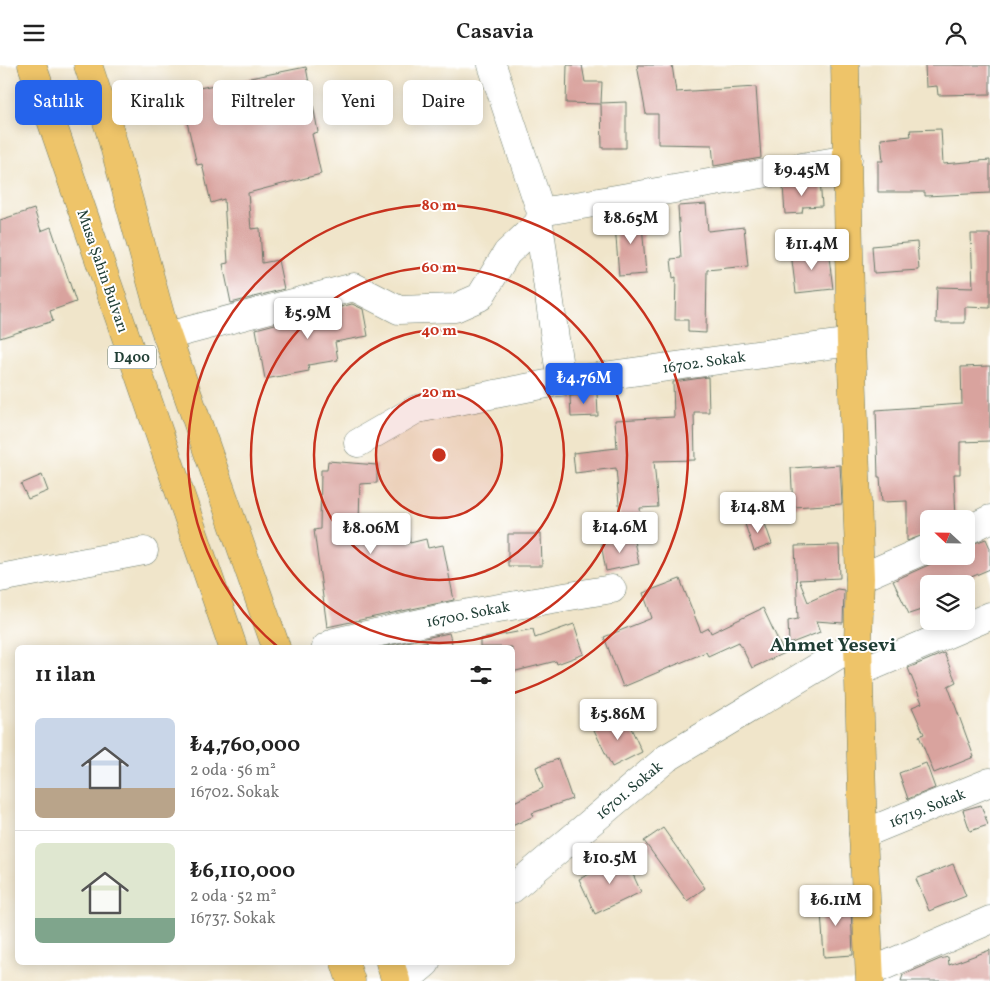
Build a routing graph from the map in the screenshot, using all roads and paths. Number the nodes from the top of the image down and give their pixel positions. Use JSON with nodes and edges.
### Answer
{"nodes":[{"id":1,"x":32,"y":65,"type":"edge"},
{"id":2,"x":88,"y":65,"type":"edge"},
{"id":3,"x":492,"y":65,"type":"edge"},
{"id":4,"x":845,"y":65,"type":"edge"},
{"id":5,"x":848,"y":159,"type":"junction"},
{"id":6,"x":540,"y":218,"type":"junction"},
{"id":7,"x":167,"y":335,"type":"junction"},
{"id":8,"x":851,"y":342,"type":"junction"},
{"id":9,"x":561,"y":382,"type":"junction"},
{"id":10,"x":358,"y":443,"type":"dead end"},
{"id":11,"x":990,"y":519,"type":"edge"},
{"id":12,"x":975,"y":526,"type":"edge"},
{"id":13,"x":144,"y":551,"type":"dead end"},
{"id":14,"x":920,"y":552,"type":"edge"},
{"id":15,"x":0,"y":578,"type":"edge"},
{"id":16,"x":860,"y":578,"type":"junction"},
{"id":17,"x":612,"y":589,"type":"dead end"},
{"id":18,"x":990,"y":615,"type":"edge"},
{"id":19,"x":858,"y":643,"type":"junction"},
{"id":20,"x":233,"y":645,"type":"edge"},
{"id":21,"x":275,"y":645,"type":"edge"},
{"id":22,"x":330,"y":645,"type":"edge"},
{"id":23,"x":859,"y":672,"type":"junction"},
{"id":24,"x":990,"y":782,"type":"edge"},
{"id":25,"x":863,"y":834,"type":"junction"},
{"id":26,"x":515,"y":886,"type":"edge"},
{"id":27,"x":990,"y":920,"type":"edge"},
{"id":28,"x":346,"y":965,"type":"edge"},
{"id":29,"x":391,"y":965,"type":"edge"},
{"id":30,"x":424,"y":965,"type":"edge"},
{"id":31,"x":870,"y":976,"type":"edge"},
{"id":32,"x":352,"y":981,"type":"edge"},
{"id":33,"x":396,"y":981,"type":"edge"},
{"id":34,"x":405,"y":981,"type":"edge"}],
"edges":[{"from":1,"to":20,"type":"main road","name":"Musa Şahin Bulvarı","number":"D400"},
{"from":2,"to":7,"type":"main road","number":"D400"},
{"from":3,"to":6,"type":"street"},
{"from":4,"to":5,"type":"main road"},
{"from":5,"to":6,"type":"street"},
{"from":5,"to":8,"type":"main road"},
{"from":6,"to":7,"type":"street"},
{"from":6,"to":9,"type":"street"},
{"from":7,"to":21,"type":"main road","number":"D400"},
{"from":8,"to":9,"type":"street","name":"16702. Sokak"},
{"from":8,"to":16,"type":"main road"},
{"from":9,"to":10,"type":"street","name":"16702. Sokak"},
{"from":11,"to":12,"type":"street"},
{"from":13,"to":15,"type":"street"},
{"from":14,"to":16,"type":"street"},
{"from":16,"to":19,"type":"main road"},
{"from":17,"to":22,"type":"street","name":"16700. Sokak"},
{"from":18,"to":23,"type":"street"},
{"from":19,"to":23,"type":"main road"},
{"from":19,"to":26,"type":"street","name":"16701. Sokak"},
{"from":23,"to":25,"type":"main road"},
{"from":24,"to":25,"type":"street","name":"16719. Sokak"},
{"from":25,"to":31,"type":"main road"},
{"from":27,"to":31,"type":"street"},
{"from":28,"to":32,"type":"main road"},
{"from":29,"to":33,"type":"main road"},
{"from":30,"to":34,"type":"street"}]}
